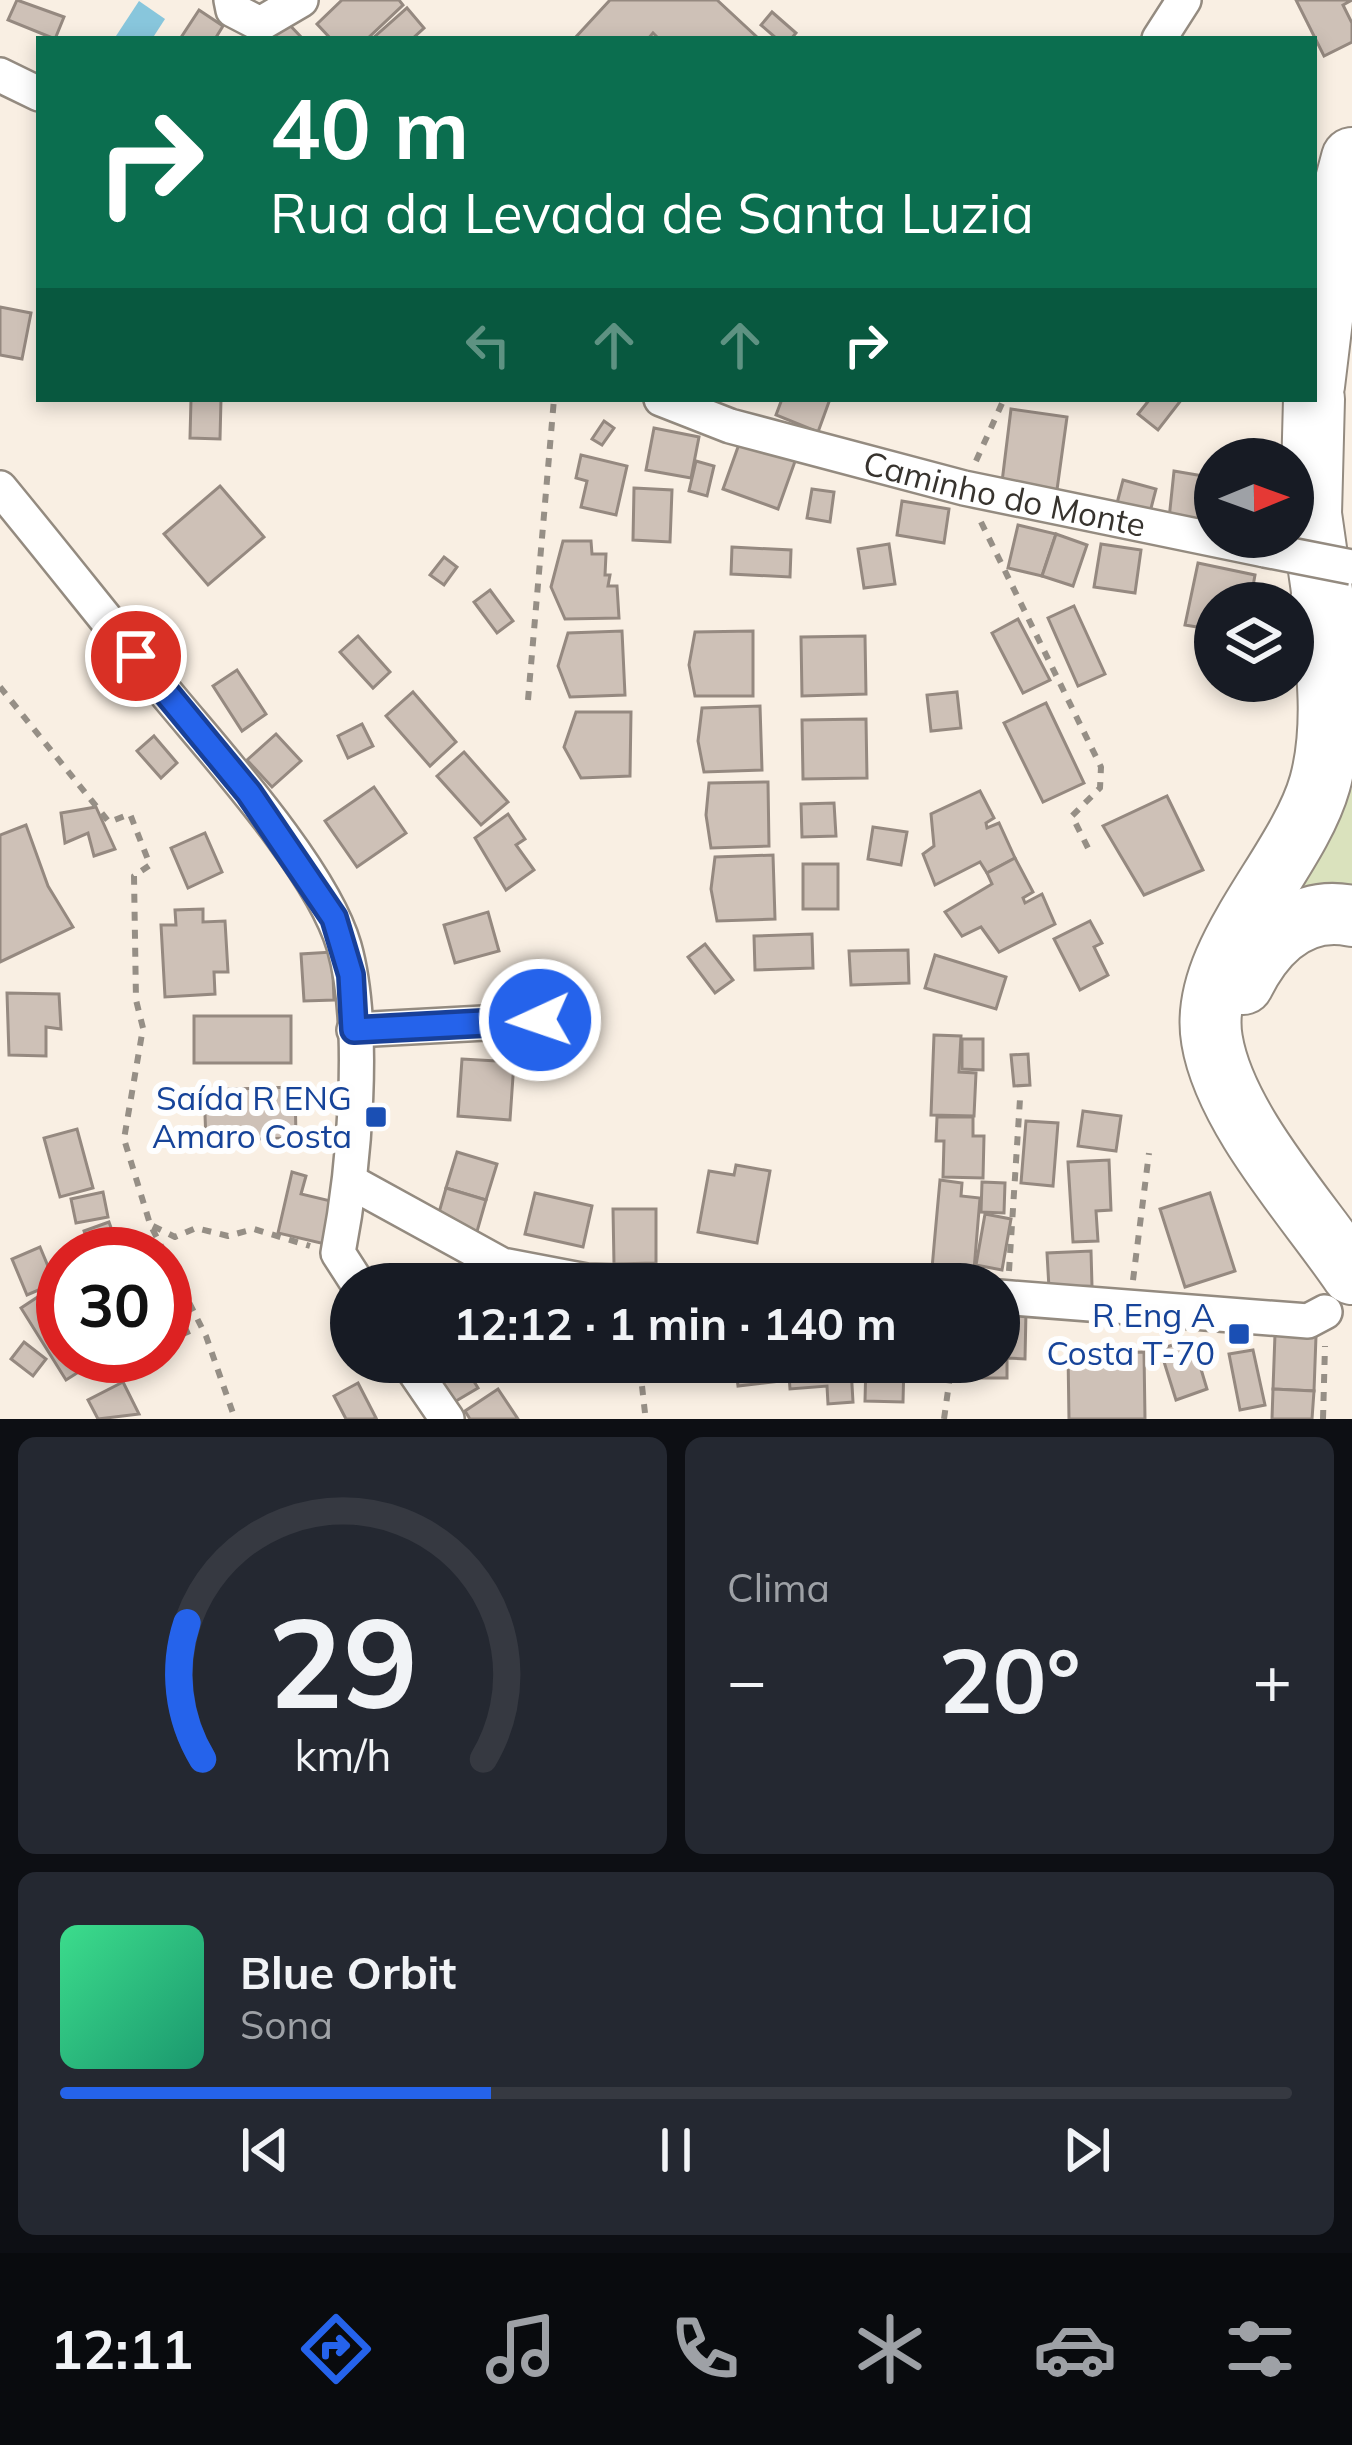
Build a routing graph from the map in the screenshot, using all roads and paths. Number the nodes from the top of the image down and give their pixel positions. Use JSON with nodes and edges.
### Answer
{"nodes":[{"id":1,"x":231,"y":0,"type":"edge"},
{"id":2,"x":301,"y":0,"type":"edge"},
{"id":3,"x":1184,"y":0,"type":"edge"},
{"id":4,"x":1162,"y":36,"type":"edge"},
{"id":5,"x":0,"y":75,"type":"edge"},
{"id":6,"x":36,"y":93,"type":"edge"},
{"id":7,"x":1352,"y":158,"type":"edge"},
{"id":8,"x":1352,"y":357,"type":"edge"},
{"id":9,"x":1317,"y":361,"type":"edge"},
{"id":10,"x":554,"y":402,"type":"edge"},
{"id":11,"x":669,"y":402,"type":"edge"},
{"id":12,"x":1003,"y":402,"type":"edge"},
{"id":13,"x":1314,"y":402,"type":"edge"},
{"id":14,"x":0,"y":488,"type":"edge"},
{"id":15,"x":964,"y":488,"type":"junction"},
{"id":16,"x":1352,"y":523,"type":"edge"},
{"id":17,"x":1337,"y":584,"type":"edge"},
{"id":18,"x":0,"y":687,"type":"edge"},
{"id":19,"x":528,"y":700,"type":"dead end"},
{"id":20,"x":1352,"y":724,"type":"edge"},
{"id":21,"x":1088,"y":848,"type":"dead end"},
{"id":22,"x":1352,"y":916,"type":"edge"},
{"id":23,"x":540,"y":1020,"type":"dead end"},
{"id":24,"x":354,"y":1030,"type":"junction"},
{"id":25,"x":1020,"y":1099,"type":"dead end"},
{"id":26,"x":1149,"y":1153,"type":"dead end"},
{"id":27,"x":351,"y":1181,"type":"junction"},
{"id":28,"x":1352,"y":1222,"type":"edge"},
{"id":29,"x":150,"y":1224,"type":"junction"},
{"id":30,"x":152,"y":1227,"type":"edge"},
{"id":31,"x":338,"y":1253,"type":"junction"},
{"id":32,"x":344,"y":1263,"type":"edge"},
{"id":33,"x":498,"y":1263,"type":"edge"},
{"id":34,"x":1006,"y":1263,"type":"edge"},
{"id":35,"x":1339,"y":1293,"type":"edge"},
{"id":36,"x":1020,"y":1299,"type":"edge"},
{"id":37,"x":1129,"y":1307,"type":"junction"},
{"id":38,"x":192,"y":1308,"type":"edge"},
{"id":39,"x":422,"y":1383,"type":"edge"},
{"id":40,"x":643,"y":1383,"type":"edge"},
{"id":41,"x":949,"y":1383,"type":"edge"},
{"id":42,"x":645,"y":1413,"type":"dead end"},
{"id":43,"x":235,"y":1419,"type":"edge"},
{"id":44,"x":447,"y":1419,"type":"edge"},
{"id":45,"x":944,"y":1419,"type":"edge"},
{"id":46,"x":1323,"y":1419,"type":"edge"}],
"edges":[{"from":1,"to":2,"type":"street"},
{"from":3,"to":4,"type":"street"},
{"from":5,"to":6,"type":"street"},
{"from":7,"to":9,"type":"highway"},
{"from":8,"to":16,"type":"highway"},
{"from":10,"to":19,"type":"path"},
{"from":11,"to":15,"type":"street","name":"Caminho do Monte"},
{"from":12,"to":15,"type":"path"},
{"from":13,"to":17,"type":"highway"},
{"from":14,"to":24,"type":"street"},
{"from":15,"to":17,"type":"street","name":"Caminho do Monte","bridge":true},
{"from":15,"to":21,"type":"path"},
{"from":17,"to":20,"type":"highway"},
{"from":17,"to":35,"type":"highway"},
{"from":18,"to":29,"type":"path"},
{"from":22,"to":28,"type":"highway"},
{"from":23,"to":24,"type":"street"},
{"from":24,"to":27,"type":"street"},
{"from":25,"to":34,"type":"path"},
{"from":26,"to":37,"type":"path"},
{"from":27,"to":31,"type":"street"},
{"from":27,"to":33,"type":"street"},
{"from":29,"to":30,"type":"path"},
{"from":29,"to":31,"type":"path"},
{"from":31,"to":32,"type":"street"},
{"from":35,"to":37,"type":"street"},
{"from":35,"to":46,"type":"path"},
{"from":36,"to":37,"type":"street"},
{"from":38,"to":43,"type":"path"},
{"from":39,"to":44,"type":"street"},
{"from":40,"to":42,"type":"path"},
{"from":41,"to":45,"type":"path"}]}
